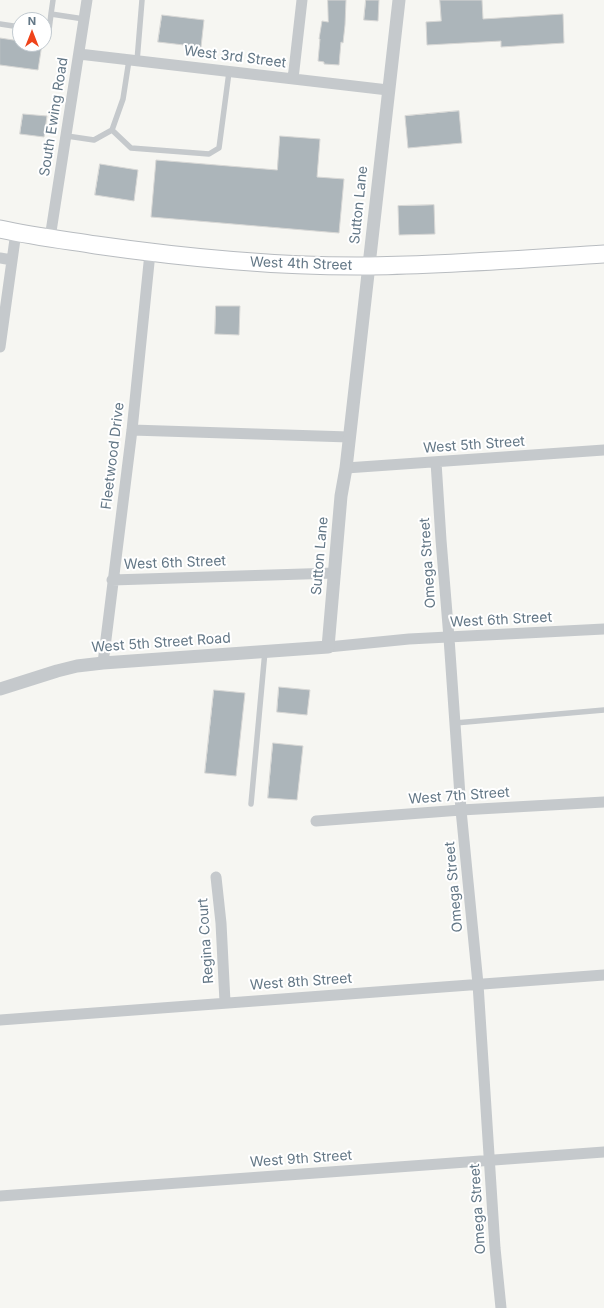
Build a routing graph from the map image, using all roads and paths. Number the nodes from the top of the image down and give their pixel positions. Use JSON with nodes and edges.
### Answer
{"nodes":[{"id":1,"x":53,"y":0,"type":"edge"},
{"id":2,"x":87,"y":0,"type":"edge"},
{"id":3,"x":142,"y":0,"type":"edge"},
{"id":4,"x":302,"y":0,"type":"edge"},
{"id":5,"x":399,"y":0,"type":"edge"},
{"id":6,"x":51,"y":12,"type":"edge"},
{"id":7,"x":52,"y":14,"type":"edge"},
{"id":8,"x":84,"y":19,"type":"junction"},
{"id":9,"x":0,"y":24,"type":"edge"},
{"id":10,"x":12,"y":26,"type":"edge"},
{"id":11,"x":79,"y":54,"type":"junction"},
{"id":12,"x":133,"y":61,"type":"junction"},
{"id":13,"x":229,"y":72,"type":"junction"},
{"id":14,"x":293,"y":79,"type":"junction"},
{"id":15,"x":388,"y":90,"type":"junction"},
{"id":16,"x":112,"y":130,"type":"junction"},
{"id":17,"x":66,"y":136,"type":"junction"},
{"id":18,"x":8,"y":231,"type":"edge"},
{"id":19,"x":50,"y":238,"type":"junction"},
{"id":20,"x":150,"y":253,"type":"junction"},
{"id":21,"x":604,"y":254,"type":"edge"},
{"id":22,"x":0,"y":258,"type":"edge"},
{"id":23,"x":12,"y":260,"type":"junction"},
{"id":24,"x":368,"y":266,"type":"junction"},
{"id":25,"x":0,"y":347,"type":"edge"},
{"id":26,"x":132,"y":430,"type":"junction"},
{"id":27,"x":349,"y":436,"type":"junction"},
{"id":28,"x":604,"y":450,"type":"edge"},
{"id":29,"x":436,"y":462,"type":"junction"},
{"id":30,"x":346,"y":468,"type":"junction"},
{"id":31,"x":335,"y":573,"type":"junction"},
{"id":32,"x":112,"y":580,"type":"junction"},
{"id":33,"x":604,"y":629,"type":"edge"},
{"id":34,"x":449,"y":638,"type":"junction"},
{"id":35,"x":328,"y":647,"type":"junction"},
{"id":36,"x":265,"y":651,"type":"junction"},
{"id":37,"x":102,"y":663,"type":"junction"},
{"id":38,"x":0,"y":689,"type":"edge"},
{"id":39,"x":604,"y":710,"type":"edge"},
{"id":40,"x":455,"y":723,"type":"junction"},
{"id":41,"x":604,"y":802,"type":"edge"},
{"id":42,"x":251,"y":804,"type":"dead end"},
{"id":43,"x":461,"y":810,"type":"junction"},
{"id":44,"x":316,"y":821,"type":"dead end"},
{"id":45,"x":216,"y":877,"type":"dead end"},
{"id":46,"x":604,"y":975,"type":"edge"},
{"id":47,"x":478,"y":984,"type":"junction"},
{"id":48,"x":225,"y":1002,"type":"junction"},
{"id":49,"x":0,"y":1020,"type":"edge"},
{"id":50,"x":604,"y":1152,"type":"edge"},
{"id":51,"x":490,"y":1161,"type":"junction"},
{"id":52,"x":0,"y":1196,"type":"edge"},
{"id":53,"x":500,"y":1308,"type":"edge"}],
"edges":[{"from":1,"to":6,"type":"lane"},
{"from":2,"to":8,"type":"street","name":"South Ewing Road"},
{"from":3,"to":12,"type":"lane"},
{"from":4,"to":14,"type":"street"},
{"from":5,"to":15,"type":"street","name":"Sutton Lane"},
{"from":7,"to":8,"type":"lane"},
{"from":8,"to":11,"type":"street","name":"South Ewing Road"},
{"from":9,"to":10,"type":"lane"},
{"from":11,"to":12,"type":"street","name":"West 3rd Street"},
{"from":11,"to":17,"type":"street","name":"South Ewing Road"},
{"from":12,"to":13,"type":"street","name":"West 3rd Street"},
{"from":12,"to":16,"type":"lane"},
{"from":13,"to":14,"type":"street","name":"West 3rd Street"},
{"from":13,"to":16,"type":"lane"},
{"from":14,"to":15,"type":"street","name":"West 3rd Street"},
{"from":15,"to":24,"type":"street","name":"Sutton Lane"},
{"from":16,"to":17,"type":"lane"},
{"from":17,"to":19,"type":"street","name":"South Ewing Road"},
{"from":18,"to":19,"type":"main road","name":"West 4th Street"},
{"from":18,"to":23,"type":"street"},
{"from":19,"to":20,"type":"main road","name":"West 4th Street"},
{"from":20,"to":24,"type":"main road","name":"West 4th Street"},
{"from":20,"to":26,"type":"street","name":"Fleetwood Drive"},
{"from":21,"to":24,"type":"main road","name":"West 4th Street"},
{"from":22,"to":23,"type":"street"},
{"from":23,"to":25,"type":"street"},
{"from":24,"to":27,"type":"street","name":"Sutton Lane"},
{"from":26,"to":27,"type":"street"},
{"from":26,"to":32,"type":"street","name":"Fleetwood Drive"},
{"from":27,"to":30,"type":"street","name":"Sutton Lane"},
{"from":28,"to":29,"type":"street","name":"West 5th Street"},
{"from":29,"to":30,"type":"street","name":"West 5th Street"},
{"from":29,"to":34,"type":"street","name":"Omega Street"},
{"from":30,"to":31,"type":"street","name":"Sutton Lane"},
{"from":31,"to":32,"type":"street","name":"West 6th Street"},
{"from":31,"to":35,"type":"street","name":"Sutton Lane"},
{"from":32,"to":37,"type":"street","name":"Fleetwood Drive"},
{"from":33,"to":34,"type":"street","name":"West 6th Street"},
{"from":34,"to":35,"type":"street","name":"West 6th Street"},
{"from":34,"to":40,"type":"street","name":"Omega Street"},
{"from":35,"to":36,"type":"street","name":"West 5th Street Road"},
{"from":36,"to":37,"type":"street","name":"West 5th Street Road"},
{"from":36,"to":42,"type":"lane"},
{"from":37,"to":38,"type":"street","name":"West 5th Street Road"},
{"from":39,"to":40,"type":"lane"},
{"from":40,"to":43,"type":"street","name":"Omega Street"},
{"from":41,"to":43,"type":"street","name":"West 7th Street"},
{"from":43,"to":44,"type":"street","name":"West 7th Street"},
{"from":43,"to":47,"type":"street","name":"Omega Street"},
{"from":45,"to":48,"type":"street","name":"Regina Court"},
{"from":46,"to":47,"type":"street","name":"West 8th Street"},
{"from":47,"to":48,"type":"street","name":"West 8th Street"},
{"from":47,"to":51,"type":"street","name":"Omega Street"},
{"from":48,"to":49,"type":"street","name":"West 8th Street"},
{"from":50,"to":51,"type":"street","name":"West 9th Street"},
{"from":51,"to":52,"type":"street","name":"West 9th Street"},
{"from":51,"to":53,"type":"street","name":"Omega Street"}]}
